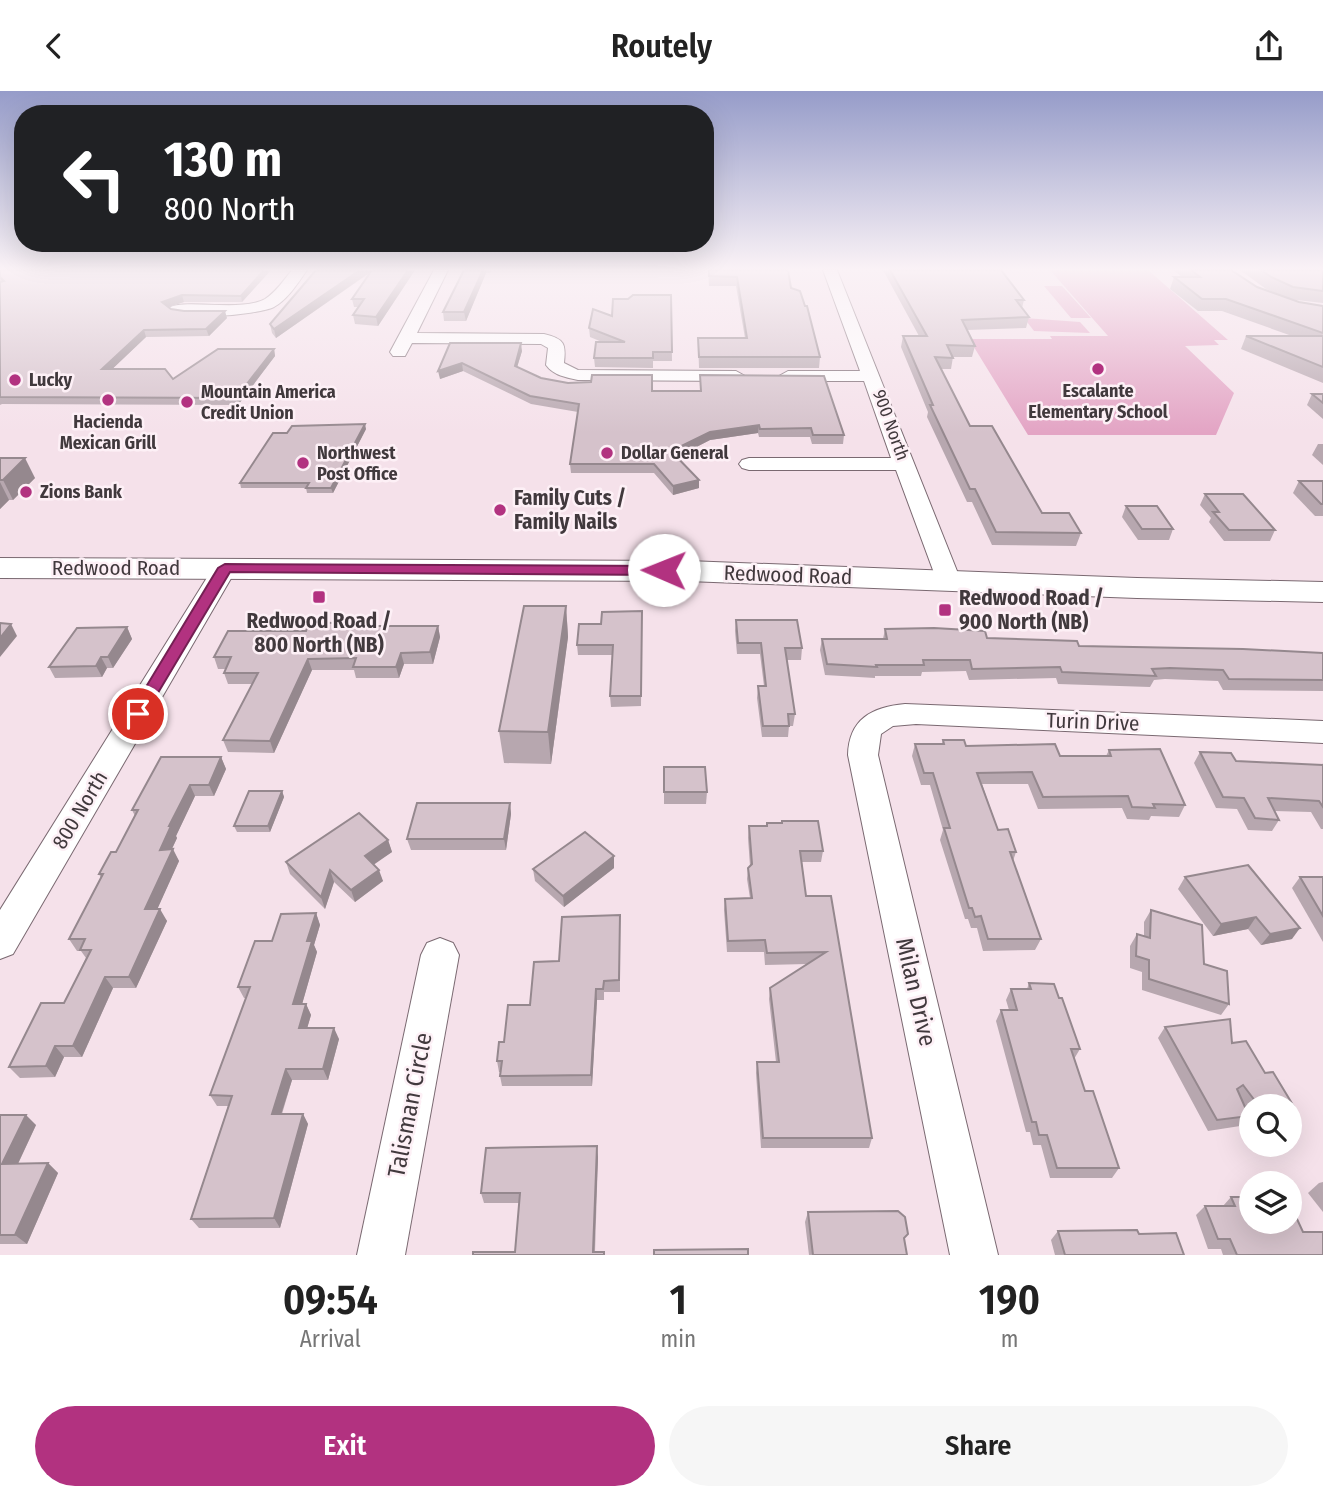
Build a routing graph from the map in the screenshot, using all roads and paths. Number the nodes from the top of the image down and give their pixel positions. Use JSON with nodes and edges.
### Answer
{"nodes":[{"id":1,"x":413,"y":324,"type":"edge"},
{"id":2,"x":852,"y":324,"type":"edge"},
{"id":3,"x":872,"y":376,"type":"junction"},
{"id":4,"x":749,"y":464,"type":"dead end"},
{"id":5,"x":905,"y":464,"type":"junction"},
{"id":6,"x":0,"y":568,"type":"edge"},
{"id":7,"x":225,"y":568,"type":"junction"},
{"id":8,"x":950,"y":581,"type":"junction"},
{"id":9,"x":1323,"y":592,"type":"edge"},
{"id":10,"x":868,"y":729,"type":"joint"},
{"id":11,"x":1323,"y":731,"type":"edge"},
{"id":12,"x":0,"y":943,"type":"edge"},
{"id":13,"x":440,"y":954,"type":"dead end"},
{"id":14,"x":381,"y":1255,"type":"edge"},
{"id":15,"x":974,"y":1255,"type":"edge"}],
"edges":[{"from":1,"to":3,"type":"street"},
{"from":2,"to":3,"type":"street","name":"900 North"},
{"from":3,"to":5,"type":"street","name":"900 North"},
{"from":4,"to":5,"type":"street"},
{"from":5,"to":8,"type":"street","name":"900 North"},
{"from":6,"to":7,"type":"main road","name":"Redwood Road"},
{"from":7,"to":8,"type":"main road","name":"Redwood Road"},
{"from":7,"to":12,"type":"street","name":"800 North"},
{"from":8,"to":9,"type":"main road","name":"Redwood Road"},
{"from":10,"to":11,"type":"street","name":"Turin Drive"},
{"from":10,"to":15,"type":"street","name":"Milan Drive"},
{"from":13,"to":14,"type":"street","name":"Talisman Circle"}]}
